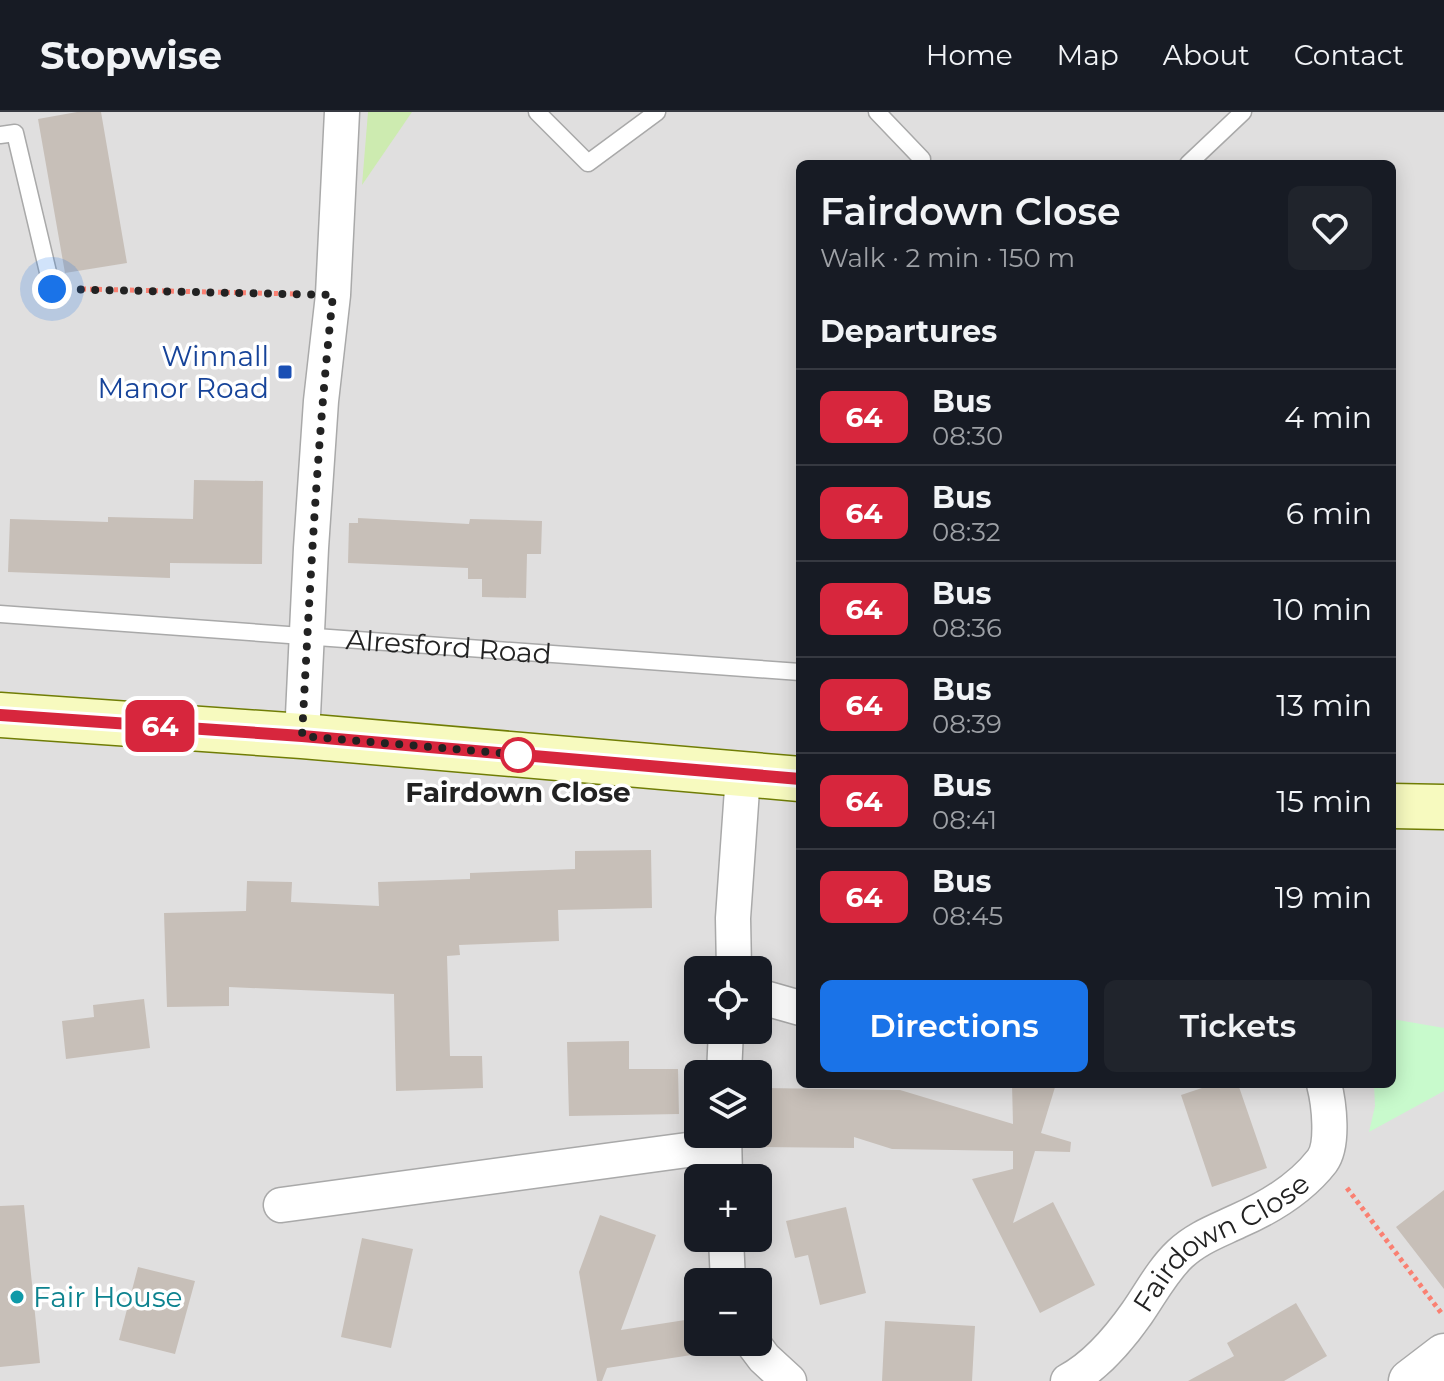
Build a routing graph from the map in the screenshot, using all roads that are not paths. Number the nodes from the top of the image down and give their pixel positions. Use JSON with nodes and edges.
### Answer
{"nodes":[{"id":1,"x":342,"y":112,"type":"edge"},
{"id":2,"x":537,"y":112,"type":"edge"},
{"id":3,"x":657,"y":112,"type":"edge"},
{"id":4,"x":877,"y":112,"type":"edge"},
{"id":5,"x":1243,"y":112,"type":"edge"},
{"id":6,"x":0,"y":135,"type":"edge"},
{"id":7,"x":922,"y":159,"type":"dead end"},
{"id":8,"x":1192,"y":160,"type":"edge"},
{"id":9,"x":52,"y":289,"type":"road end"},
{"id":10,"x":0,"y":614,"type":"edge"},
{"id":11,"x":307,"y":637,"type":"junction"},
{"id":12,"x":796,"y":672,"type":"edge"},
{"id":13,"x":0,"y":715,"type":"edge"},
{"id":14,"x":302,"y":736,"type":"junction"},
{"id":15,"x":743,"y":775,"type":"junction"},
{"id":16,"x":796,"y":779,"type":"edge"},
{"id":17,"x":1396,"y":806,"type":"edge"},
{"id":18,"x":1444,"y":807,"type":"edge"},
{"id":19,"x":734,"y":956,"type":"edge"},
{"id":20,"x":772,"y":1000,"type":"edge"},
{"id":21,"x":796,"y":1007,"type":"edge"},
{"id":22,"x":1325,"y":1088,"type":"edge"},
{"id":23,"x":724,"y":1152,"type":"edge"},
{"id":24,"x":281,"y":1205,"type":"dead end"},
{"id":25,"x":1444,"y":1355,"type":"edge"},
{"id":26,"x":762,"y":1356,"type":"edge"},
{"id":27,"x":789,"y":1381,"type":"edge"},
{"id":28,"x":1068,"y":1381,"type":"edge"},
{"id":29,"x":1410,"y":1381,"type":"edge"}],
"edges":[{"from":1,"to":11,"type":"street"},
{"from":2,"to":3,"type":"lane"},
{"from":4,"to":7,"type":"lane"},
{"from":5,"to":8,"type":"lane"},
{"from":6,"to":9,"type":"lane"},
{"from":10,"to":11,"type":"lane","name":"Alresford Road"},
{"from":11,"to":12,"type":"lane","name":"Alresford Road"},
{"from":11,"to":14,"type":"street"},
{"from":13,"to":14,"type":"main road"},
{"from":14,"to":15,"type":"main road"},
{"from":15,"to":16,"type":"main road"},
{"from":15,"to":19,"type":"street"},
{"from":17,"to":18,"type":"main road"},
{"from":20,"to":21,"type":"street"},
{"from":22,"to":28,"type":"street","name":"Fairdown Close"},
{"from":23,"to":24,"type":"street"},
{"from":25,"to":29,"type":"street"},
{"from":26,"to":27,"type":"street"}]}
